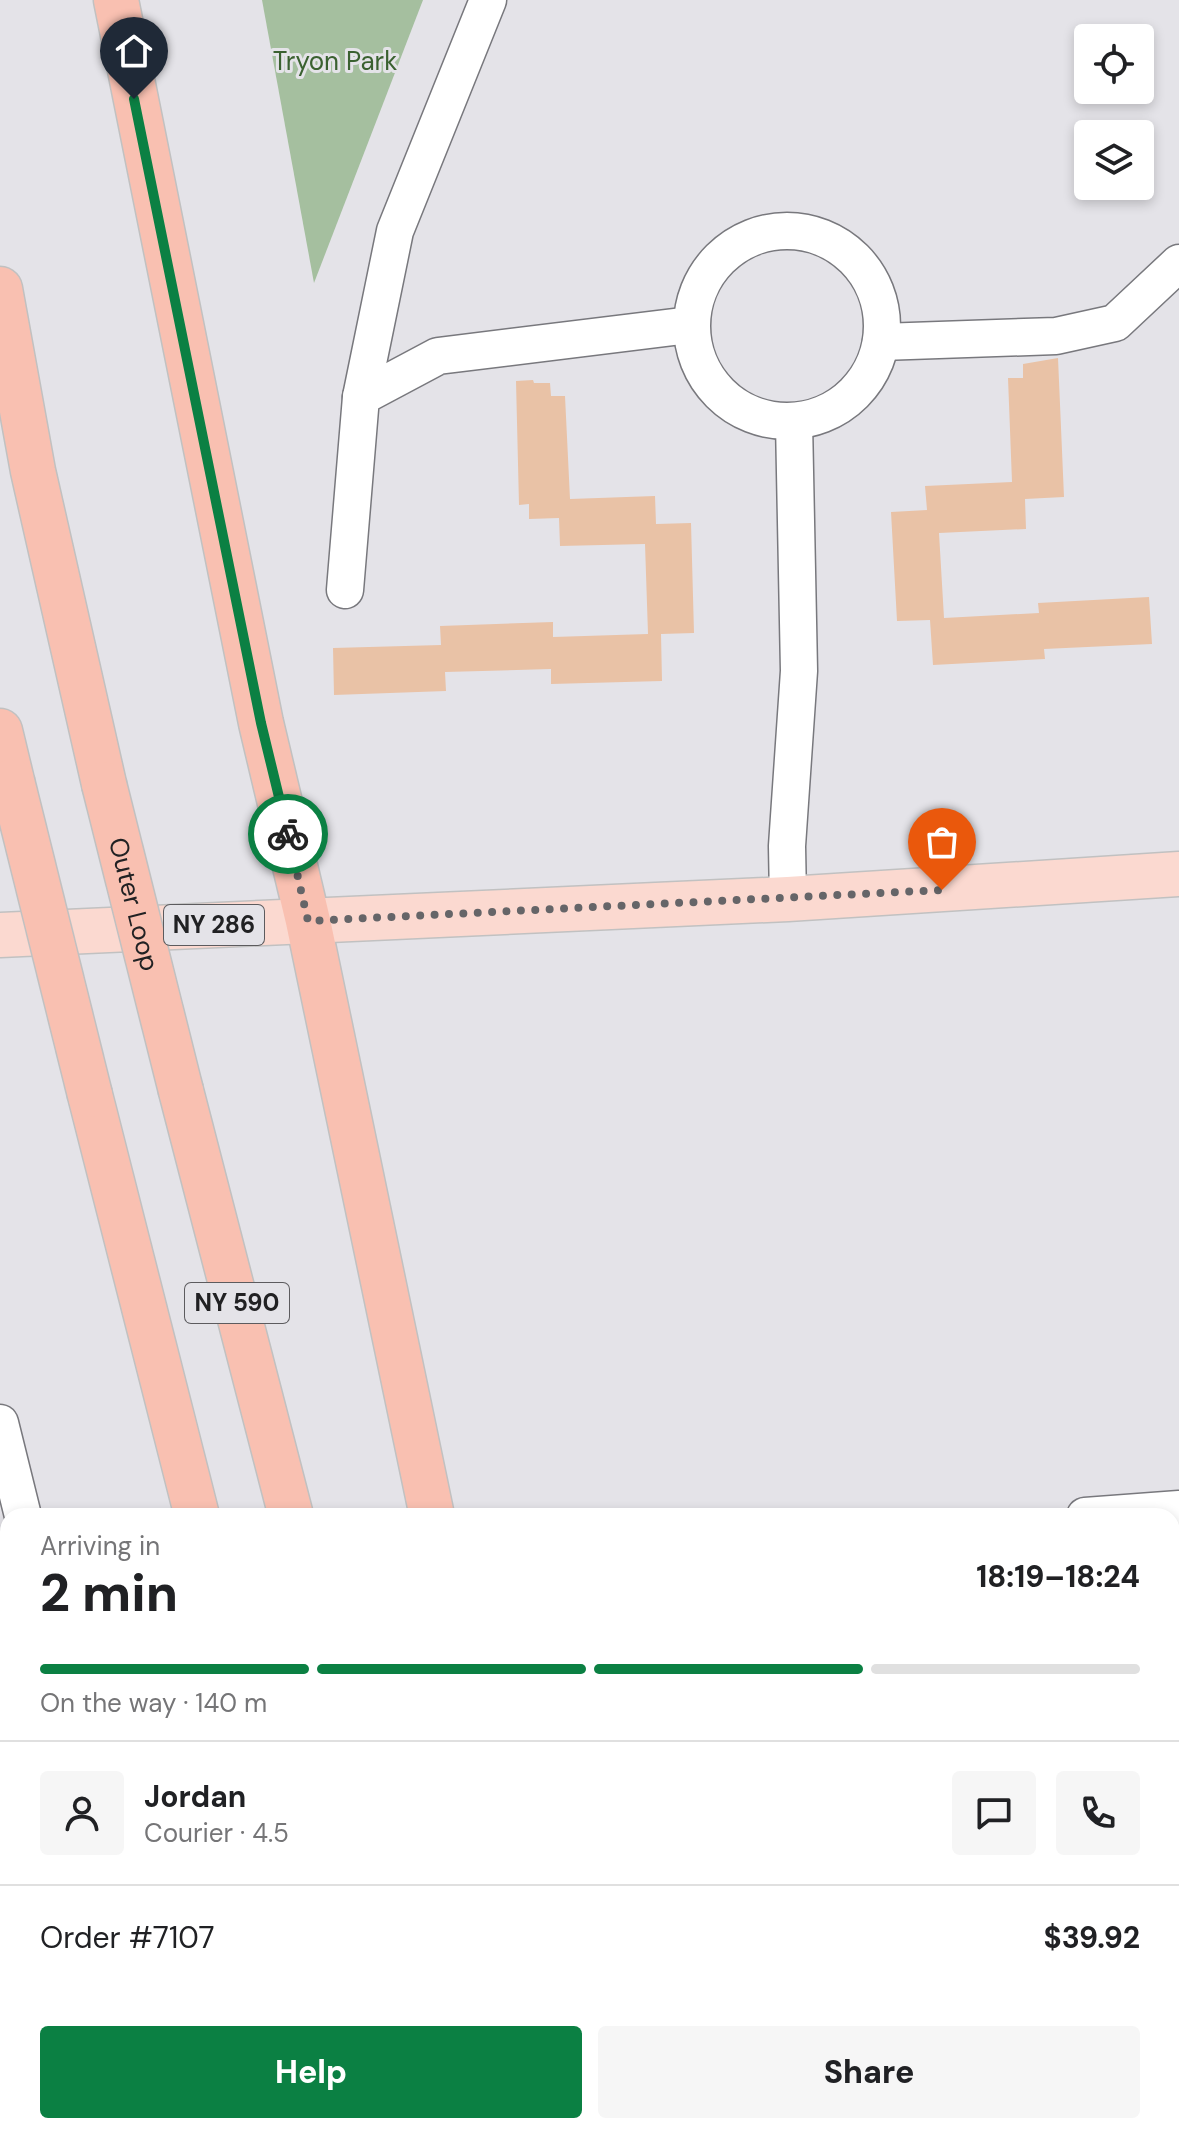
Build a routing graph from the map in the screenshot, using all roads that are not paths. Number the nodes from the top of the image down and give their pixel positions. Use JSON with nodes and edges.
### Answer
{"nodes":[{"id":1,"x":116,"y":0,"type":"edge"},
{"id":2,"x":488,"y":0,"type":"edge"},
{"id":3,"x":1179,"y":263,"type":"edge"},
{"id":4,"x":0,"y":289,"type":"edge"},
{"id":5,"x":690,"y":325,"type":"junction"},
{"id":6,"x":881,"y":342,"type":"junction"},
{"id":7,"x":361,"y":397,"type":"junction"},
{"id":8,"x":794,"y":422,"type":"junction"},
{"id":9,"x":345,"y":590,"type":"dead end"},
{"id":10,"x":0,"y":731,"type":"edge"},
{"id":11,"x":6,"y":762,"type":"edge"},
{"id":12,"x":1179,"y":874,"type":"edge"},
{"id":13,"x":788,"y":899,"type":"junction"},
{"id":14,"x":308,"y":921,"type":"junction"},
{"id":15,"x":0,"y":935,"type":"edge"},
{"id":16,"x":0,"y":1423,"type":"edge"},
{"id":17,"x":21,"y":1508,"type":"edge"},
{"id":18,"x":195,"y":1508,"type":"edge"},
{"id":19,"x":289,"y":1508,"type":"edge"},
{"id":20,"x":430,"y":1508,"type":"edge"}],
"edges":[{"from":1,"to":14,"type":"highway"},
{"from":2,"to":7,"type":"street"},
{"from":3,"to":6,"type":"street"},
{"from":4,"to":19,"type":"highway","name":"Outer Loop","number":"NY 590","bridge":true},
{"from":5,"to":6,"type":"street"},
{"from":5,"to":7,"type":"street"},
{"from":5,"to":8,"type":"street"},
{"from":6,"to":8,"type":"street"},
{"from":7,"to":9,"type":"street"},
{"from":8,"to":13,"type":"street"},
{"from":10,"to":11,"type":"highway","number":"NY 590"},
{"from":11,"to":18,"type":"highway","number":"NY 590","bridge":true},
{"from":12,"to":13,"type":"main road","number":"NY 286"},
{"from":13,"to":14,"type":"main road","number":"NY 286"},
{"from":14,"to":15,"type":"main road","number":"NY 286"},
{"from":14,"to":20,"type":"highway"},
{"from":16,"to":17,"type":"street"}]}
